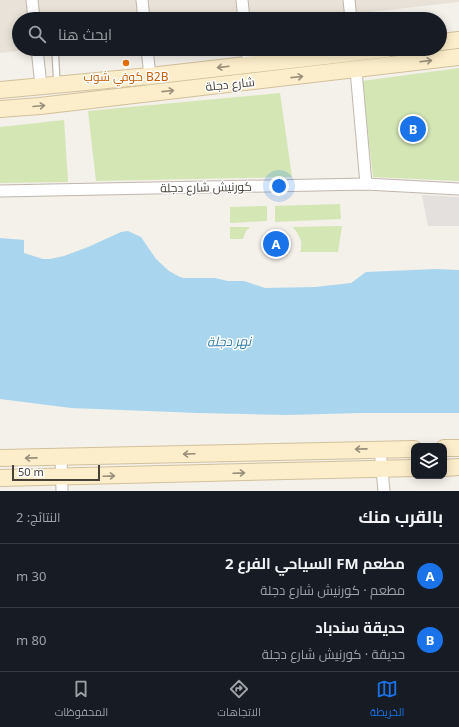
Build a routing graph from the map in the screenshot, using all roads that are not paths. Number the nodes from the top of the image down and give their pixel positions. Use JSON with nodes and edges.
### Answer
{"nodes":[{"id":1,"x":32,"y":0,"type":"edge"},
{"id":2,"x":142,"y":0,"type":"edge"},
{"id":3,"x":242,"y":0,"type":"edge"},
{"id":4,"x":349,"y":0,"type":"edge"},
{"id":5,"x":33,"y":12,"type":"edge"},
{"id":6,"x":143,"y":12,"type":"edge"},
{"id":7,"x":243,"y":12,"type":"edge"},
{"id":8,"x":350,"y":12,"type":"edge"},
{"id":9,"x":459,"y":40,"type":"edge"},
{"id":10,"x":447,"y":41,"type":"edge"},
{"id":11,"x":39,"y":56,"type":"edge"},
{"id":12,"x":54,"y":56,"type":"edge"},
{"id":13,"x":148,"y":56,"type":"edge"},
{"id":14,"x":248,"y":56,"type":"edge"},
{"id":15,"x":459,"y":57,"type":"edge"},
{"id":16,"x":356,"y":70,"type":"junction"},
{"id":17,"x":150,"y":76,"type":"junction"},
{"id":18,"x":49,"y":85,"type":"junction"},
{"id":19,"x":0,"y":90,"type":"edge"},
{"id":20,"x":0,"y":109,"type":"edge"},
{"id":21,"x":366,"y":184,"type":"junction"},
{"id":22,"x":459,"y":189,"type":"edge"},
{"id":23,"x":0,"y":191,"type":"edge"},
{"id":24,"x":447,"y":448,"type":"edge"},
{"id":25,"x":459,"y":448,"type":"edge"},
{"id":26,"x":380,"y":449,"type":"junction"},
{"id":27,"x":411,"y":449,"type":"edge"},
{"id":28,"x":269,"y":451,"type":"junction"},
{"id":29,"x":61,"y":457,"type":"junction"},
{"id":30,"x":0,"y":458,"type":"edge"},
{"id":31,"x":459,"y":467,"type":"edge"},
{"id":32,"x":411,"y":468,"type":"edge"},
{"id":33,"x":447,"y":468,"type":"edge"},
{"id":34,"x":382,"y":469,"type":"junction"},
{"id":35,"x":269,"y":472,"type":"junction"},
{"id":36,"x":0,"y":478,"type":"edge"},
{"id":37,"x":62,"y":484,"type":"edge"},
{"id":38,"x":384,"y":491,"type":"edge"}],
"edges":[{"from":1,"to":5,"type":"street"},
{"from":2,"to":6,"type":"street"},
{"from":3,"to":7,"type":"street"},
{"from":4,"to":8,"type":"street"},
{"from":9,"to":10,"type":"street"},
{"from":11,"to":18,"type":"street"},
{"from":12,"to":18,"type":"lane"},
{"from":13,"to":17,"type":"street"},
{"from":14,"to":17,"type":"street","name":"شارع دجلة","one_way":true},
{"from":16,"to":15,"type":"street","name":"شارع دجلة","one_way":true},
{"from":20,"to":16,"type":"street","name":"شارع دجلة","one_way":true},
{"from":16,"to":21,"type":"street"},
{"from":17,"to":18,"type":"street","name":"شارع دجلة"},
{"from":18,"to":19,"type":"street","name":"شارع دجلة"},
{"from":21,"to":22,"type":"street","name":"كورنيش شارع دجلة"},
{"from":21,"to":23,"type":"street","name":"كورنيش شارع دجلة"},
{"from":24,"to":25,"type":"street"},
{"from":26,"to":27,"type":"street"},
{"from":26,"to":28,"type":"street","one_way":true},
{"from":26,"to":34,"type":"street"},
{"from":28,"to":29,"type":"street","one_way":true},
{"from":28,"to":35,"type":"street"},
{"from":29,"to":30,"type":"street","one_way":true},
{"from":29,"to":37,"type":"street"},
{"from":31,"to":33,"type":"street"},
{"from":32,"to":34,"type":"street"},
{"from":34,"to":35,"type":"street"},
{"from":34,"to":38,"type":"street"},
{"from":37,"to":35,"type":"street","one_way":true},
{"from":36,"to":37,"type":"street"}]}
